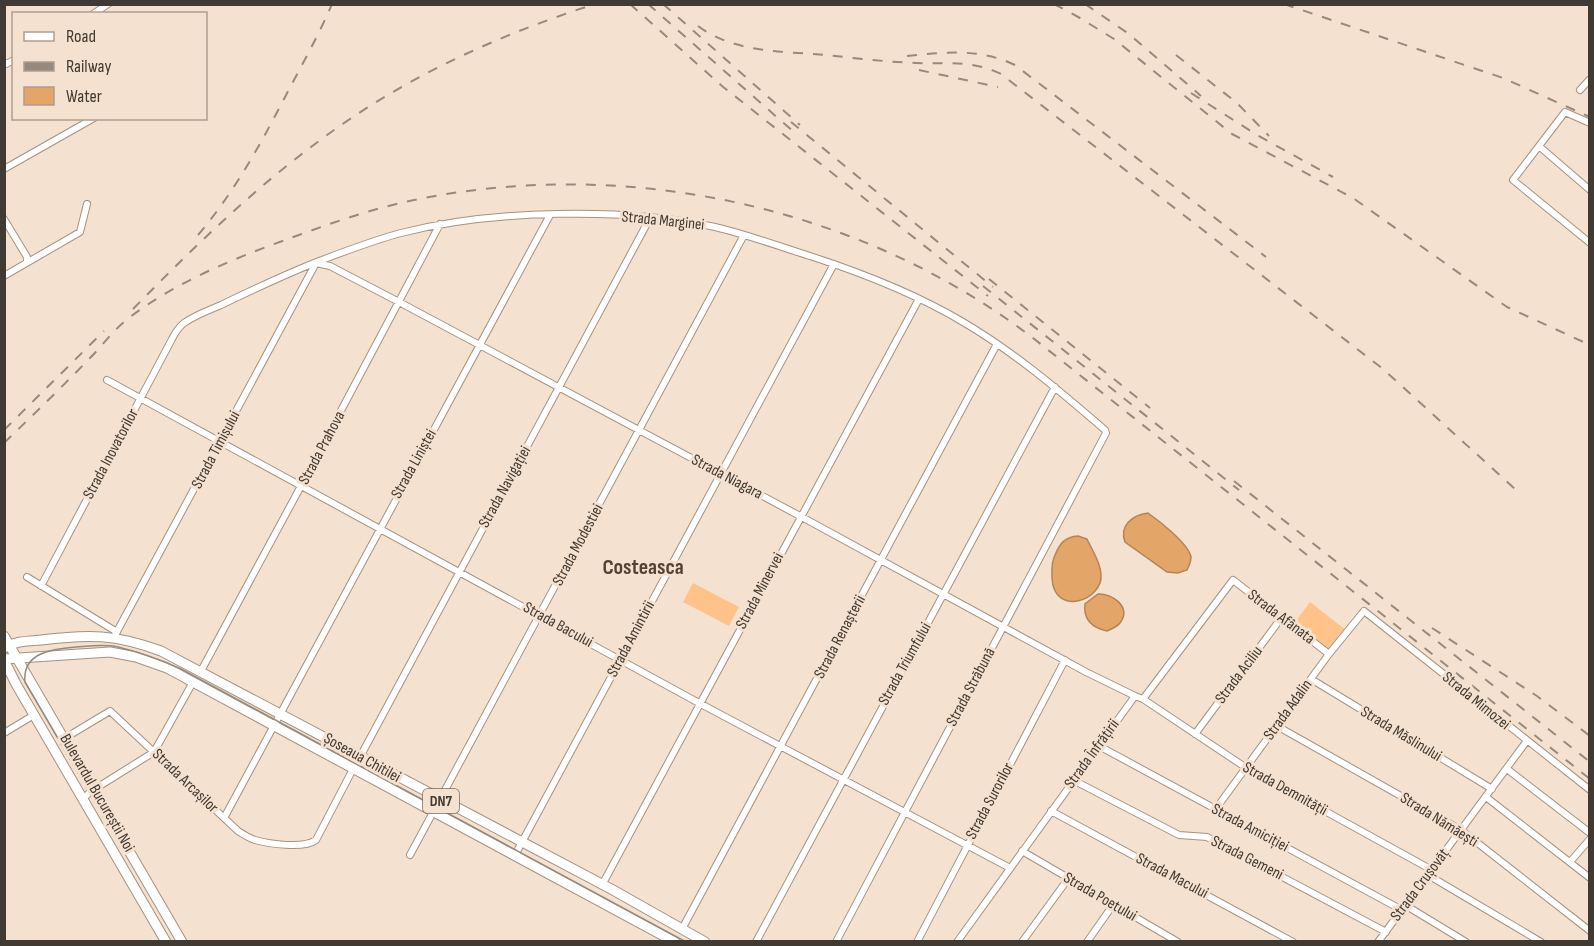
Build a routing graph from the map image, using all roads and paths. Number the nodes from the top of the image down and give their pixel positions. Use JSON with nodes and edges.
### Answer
{"nodes":[{"id":1,"x":1590,"y":79,"type":"edge"},
{"id":2,"x":1580,"y":90,"type":"dead end"},
{"id":3,"x":91,"y":120,"type":"edge"},
{"id":4,"x":1590,"y":123,"type":"edge"},
{"id":5,"x":1540,"y":147,"type":"junction"},
{"id":6,"x":4,"y":170,"type":"edge"},
{"id":7,"x":1590,"y":190,"type":"edge"},
{"id":8,"x":87,"y":204,"type":"dead end"},
{"id":9,"x":550,"y":215,"type":"junction"},
{"id":10,"x":651,"y":218,"type":"junction"},
{"id":11,"x":4,"y":219,"type":"edge"},
{"id":12,"x":440,"y":224,"type":"junction"},
{"id":13,"x":744,"y":234,"type":"junction"},
{"id":14,"x":1590,"y":243,"type":"edge"},
{"id":15,"x":27,"y":262,"type":"junction"},
{"id":16,"x":316,"y":263,"type":"junction"},
{"id":17,"x":834,"y":264,"type":"junction"},
{"id":18,"x":4,"y":276,"type":"edge"},
{"id":19,"x":919,"y":299,"type":"junction"},
{"id":20,"x":399,"y":302,"type":"junction"},
{"id":21,"x":184,"y":323,"type":"joint"},
{"id":22,"x":997,"y":344,"type":"junction"},
{"id":23,"x":479,"y":345,"type":"junction"},
{"id":24,"x":107,"y":380,"type":"dead end"},
{"id":25,"x":1055,"y":387,"type":"junction"},
{"id":26,"x":558,"y":388,"type":"junction"},
{"id":27,"x":141,"y":399,"type":"junction"},
{"id":28,"x":638,"y":430,"type":"junction"},
{"id":29,"x":1106,"y":433,"type":"joint"},
{"id":30,"x":220,"y":442,"type":"junction"},
{"id":31,"x":720,"y":474,"type":"junction"},
{"id":32,"x":301,"y":486,"type":"junction"},
{"id":33,"x":800,"y":516,"type":"junction"},
{"id":34,"x":379,"y":529,"type":"junction"},
{"id":35,"x":881,"y":560,"type":"junction"},
{"id":36,"x":459,"y":572,"type":"junction"},
{"id":37,"x":27,"y":577,"type":"dead end"},
{"id":38,"x":41,"y":586,"type":"junction"},
{"id":39,"x":943,"y":594,"type":"junction"},
{"id":40,"x":1364,"y":611,"type":"joint"},
{"id":41,"x":540,"y":615,"type":"junction"},
{"id":42,"x":1282,"y":617,"type":"junction"},
{"id":43,"x":1003,"y":627,"type":"junction"},
{"id":44,"x":116,"y":634,"type":"junction"},
{"id":45,"x":7,"y":643,"type":"edge"},
{"id":46,"x":1329,"y":654,"type":"junction"},
{"id":47,"x":19,"y":658,"type":"junction"},
{"id":48,"x":4,"y":659,"type":"edge"},
{"id":49,"x":620,"y":660,"type":"junction"},
{"id":50,"x":1065,"y":660,"type":"junction"},
{"id":51,"x":201,"y":670,"type":"junction"},
{"id":52,"x":1311,"y":679,"type":"junction"},
{"id":53,"x":193,"y":682,"type":"junction"},
{"id":54,"x":1135,"y":696,"type":"junction"},
{"id":55,"x":1143,"y":699,"type":"junction"},
{"id":56,"x":699,"y":703,"type":"junction"},
{"id":57,"x":281,"y":713,"type":"junction"},
{"id":58,"x":34,"y":716,"type":"junction"},
{"id":59,"x":274,"y":726,"type":"junction"},
{"id":60,"x":1277,"y":726,"type":"junction"},
{"id":61,"x":4,"y":733,"type":"edge"},
{"id":62,"x":1195,"y":734,"type":"junction"},
{"id":63,"x":65,"y":738,"type":"junction"},
{"id":64,"x":1527,"y":742,"type":"junction"},
{"id":65,"x":781,"y":746,"type":"junction"},
{"id":66,"x":1099,"y":746,"type":"junction"},
{"id":67,"x":154,"y":752,"type":"junction"},
{"id":68,"x":360,"y":757,"type":"junction"},
{"id":69,"x":1245,"y":767,"type":"junction"},
{"id":70,"x":353,"y":769,"type":"junction"},
{"id":71,"x":1507,"y":769,"type":"junction"},
{"id":72,"x":843,"y":778,"type":"junction"},
{"id":73,"x":1073,"y":780,"type":"junction"},
{"id":74,"x":95,"y":789,"type":"junction"},
{"id":75,"x":1492,"y":789,"type":"junction"},
{"id":76,"x":1590,"y":790,"type":"edge"},
{"id":77,"x":1486,"y":797,"type":"junction"},
{"id":78,"x":83,"y":799,"type":"junction"},
{"id":79,"x":440,"y":800,"type":"junction"},
{"id":80,"x":1215,"y":810,"type":"junction"},
{"id":81,"x":1051,"y":811,"type":"junction"},
{"id":82,"x":434,"y":812,"type":"junction"},
{"id":83,"x":906,"y":812,"type":"junction"},
{"id":84,"x":224,"y":818,"type":"junction"},
{"id":85,"x":1461,"y":830,"type":"junction"},
{"id":86,"x":1590,"y":833,"type":"edge"},
{"id":87,"x":1590,"y":839,"type":"edge"},
{"id":88,"x":521,"y":843,"type":"junction"},
{"id":89,"x":967,"y":844,"type":"junction"},
{"id":90,"x":1022,"y":851,"type":"junction"},
{"id":91,"x":410,"y":855,"type":"dead end"},
{"id":92,"x":515,"y":855,"type":"junction"},
{"id":93,"x":1570,"y":862,"type":"junction"},
{"id":94,"x":1010,"y":868,"type":"junction"},
{"id":95,"x":1430,"y":872,"type":"junction"},
{"id":96,"x":1590,"y":878,"type":"edge"},
{"id":97,"x":1068,"y":879,"type":"junction"},
{"id":98,"x":602,"y":885,"type":"junction"},
{"id":99,"x":1113,"y":905,"type":"junction"},
{"id":100,"x":1404,"y":908,"type":"junction"},
{"id":101,"x":682,"y":929,"type":"junction"},
{"id":102,"x":1590,"y":931,"type":"edge"},
{"id":103,"x":1386,"y":932,"type":"junction"},
{"id":104,"x":166,"y":942,"type":"edge"},
{"id":105,"x":182,"y":942,"type":"edge"},
{"id":106,"x":675,"y":942,"type":"edge"},
{"id":107,"x":705,"y":942,"type":"edge"},
{"id":108,"x":756,"y":942,"type":"edge"},
{"id":109,"x":836,"y":942,"type":"edge"},
{"id":110,"x":917,"y":942,"type":"edge"},
{"id":111,"x":957,"y":942,"type":"edge"},
{"id":112,"x":1022,"y":942,"type":"edge"},
{"id":113,"x":1087,"y":942,"type":"edge"},
{"id":114,"x":1178,"y":942,"type":"edge"},
{"id":115,"x":1293,"y":942,"type":"edge"},
{"id":116,"x":1378,"y":942,"type":"edge"},
{"id":117,"x":1466,"y":942,"type":"edge"},
{"id":118,"x":1540,"y":942,"type":"edge"}],
"edges":[{"from":1,"to":2,"type":"street"},
{"from":3,"to":6,"type":"street"},
{"from":4,"to":5,"type":"street"},
{"from":5,"to":7,"type":"street"},
{"from":5,"to":14,"type":"street"},
{"from":8,"to":15,"type":"street"},
{"from":9,"to":10,"type":"street","name":"Strada Marginei"},
{"from":9,"to":12,"type":"street","name":"Strada Marginei"},
{"from":9,"to":23,"type":"street","name":"Strada Liniștei"},
{"from":10,"to":13,"type":"street","name":"Strada Marginei"},
{"from":10,"to":26,"type":"street","name":"Strada Navigației"},
{"from":11,"to":15,"type":"street"},
{"from":12,"to":16,"type":"street","name":"Strada Marginei"},
{"from":12,"to":20,"type":"street","name":"Strada Prahova"},
{"from":13,"to":17,"type":"street","name":"Strada Marginei"},
{"from":13,"to":28,"type":"street","name":"Strada Modestiei"},
{"from":15,"to":18,"type":"street"},
{"from":16,"to":20,"type":"street","name":"Strada Niagara"},
{"from":16,"to":21,"type":"street","name":"Strada Marginei"},
{"from":16,"to":30,"type":"street","name":"Strada Timișului"},
{"from":17,"to":19,"type":"street","name":"Strada Marginei"},
{"from":17,"to":31,"type":"street","name":"Strada Amintirii"},
{"from":19,"to":22,"type":"street","name":"Strada Marginei"},
{"from":19,"to":33,"type":"street","name":"Strada Minervei"},
{"from":20,"to":23,"type":"street","name":"Strada Niagara"},
{"from":20,"to":32,"type":"street","name":"Strada Prahova"},
{"from":21,"to":27,"type":"street","name":"Strada Inovatorilor"},
{"from":22,"to":25,"type":"street","name":"Strada Marginei"},
{"from":22,"to":35,"type":"street","name":"Strada Renașterii"},
{"from":23,"to":26,"type":"street","name":"Strada Niagara"},
{"from":23,"to":34,"type":"street","name":"Strada Liniștei"},
{"from":24,"to":27,"type":"street","name":"Strada Bacului"},
{"from":25,"to":29,"type":"street","name":"Strada Marginei"},
{"from":25,"to":39,"type":"street","name":"Strada Triumfului"},
{"from":26,"to":28,"type":"street","name":"Strada Niagara"},
{"from":26,"to":36,"type":"street","name":"Strada Navigației"},
{"from":27,"to":30,"type":"street","name":"Strada Bacului"},
{"from":27,"to":38,"type":"street","name":"Strada Inovatorilor"},
{"from":28,"to":31,"type":"street","name":"Strada Niagara"},
{"from":28,"to":41,"type":"street","name":"Strada Modestiei"},
{"from":29,"to":43,"type":"street","name":"Strada Străbună"},
{"from":30,"to":32,"type":"street","name":"Strada Bacului"},
{"from":30,"to":44,"type":"street","name":"Strada Timișului"},
{"from":31,"to":33,"type":"street","name":"Strada Niagara"},
{"from":31,"to":49,"type":"street","name":"Strada Amintirii"},
{"from":32,"to":34,"type":"street","name":"Strada Bacului"},
{"from":32,"to":51,"type":"street","name":"Strada Prahova"},
{"from":33,"to":35,"type":"street","name":"Strada Niagara"},
{"from":33,"to":56,"type":"street","name":"Strada Minervei"},
{"from":34,"to":36,"type":"street","name":"Strada Bacului"},
{"from":34,"to":57,"type":"street","name":"Strada Liniștei"},
{"from":35,"to":39,"type":"street","name":"Strada Niagara"},
{"from":35,"to":65,"type":"street","name":"Strada Renașterii"},
{"from":36,"to":41,"type":"street","name":"Strada Bacului"},
{"from":36,"to":68,"type":"street","name":"Strada Navigației"},
{"from":37,"to":38,"type":"street","name":"Șoseaua Chitilei"},
{"from":38,"to":44,"type":"street","name":"Șoseaua Chitilei"},
{"from":39,"to":43,"type":"street","name":"Strada Niagara"},
{"from":39,"to":72,"type":"street","name":"Strada Triumfului"},
{"from":40,"to":46,"type":"street","name":"Strada Adalin"},
{"from":40,"to":64,"type":"street","name":"Strada Mimozei"},
{"from":41,"to":49,"type":"street","name":"Strada Bacului"},
{"from":41,"to":79,"type":"street","name":"Strada Modestiei"},
{"from":42,"to":46,"type":"street","name":"Strada Afânata"},
{"from":42,"to":55,"type":"street","name":"Strada Afânata"},
{"from":42,"to":62,"type":"street","name":"Strada Aciliu"},
{"from":43,"to":50,"type":"street","name":"Strada Niagara"},
{"from":43,"to":83,"type":"street","name":"Strada Străbună"},
{"from":44,"to":45,"type":"main road","name":"Șoseaua Chitilei","number":"DN7"},
{"from":44,"to":51,"type":"main road","name":"Șoseaua Chitilei","number":"DN7"},
{"from":45,"to":47,"type":"main road","name":"Bulevardul Bucureștii Noi"},
{"from":46,"to":52,"type":"street","name":"Strada Adalin"},
{"from":47,"to":48,"type":"main road","name":"Șoseaua Chitilei","number":"DN7"},
{"from":47,"to":53,"type":"main road","name":"Șoseaua Chitilei","number":"DN7"},
{"from":47,"to":63,"type":"main road","name":"Bulevardul Bucureștii Noi"},
{"from":48,"to":58,"type":"main road","name":"Bulevardul Bucureștii Noi"},
{"from":49,"to":56,"type":"street","name":"Strada Bacului"},
{"from":49,"to":88,"type":"street","name":"Strada Amintirii"},
{"from":50,"to":54,"type":"street","name":"Strada Niagara"},
{"from":50,"to":89,"type":"street","name":"Strada Surorilor"},
{"from":51,"to":57,"type":"main road","name":"Șoseaua Chitilei","number":"DN7"},
{"from":52,"to":60,"type":"street","name":"Strada Adalin"},
{"from":52,"to":75,"type":"street","name":"Strada Măslinului"},
{"from":53,"to":59,"type":"main road","name":"Șoseaua Chitilei","number":"DN7"},
{"from":53,"to":67,"type":"street"},
{"from":54,"to":55,"type":"street"},
{"from":54,"to":66,"type":"street","name":"Strada Înfrățirii"},
{"from":55,"to":62,"type":"street","name":"Strada Demnității"},
{"from":56,"to":65,"type":"street","name":"Strada Bacului"},
{"from":56,"to":98,"type":"street","name":"Strada Minervei"},
{"from":57,"to":59,"type":"street","name":"Strada Liniștei"},
{"from":57,"to":68,"type":"main road","name":"Șoseaua Chitilei","number":"DN7"},
{"from":58,"to":61,"type":"street"},
{"from":58,"to":78,"type":"main road","name":"Bulevardul Bucureștii Noi"},
{"from":59,"to":70,"type":"main road","name":"Șoseaua Chitilei","number":"DN7"},
{"from":59,"to":84,"type":"street"},
{"from":60,"to":69,"type":"street","name":"Strada Adalin"},
{"from":60,"to":85,"type":"street","name":"Strada Nămăești"},
{"from":62,"to":69,"type":"street","name":"Strada Demnității"},
{"from":63,"to":67,"type":"street","name":"Strada Arcașilor"},
{"from":63,"to":74,"type":"main road","name":"Bulevardul Bucureștii Noi"},
{"from":64,"to":71,"type":"street","name":"Strada Crușovăț"},
{"from":64,"to":76,"type":"street","name":"Strada Mimozei"},
{"from":65,"to":72,"type":"street","name":"Strada Bacului"},
{"from":65,"to":101,"type":"street","name":"Strada Renașterii"},
{"from":66,"to":73,"type":"street","name":"Strada Înfrățirii"},
{"from":66,"to":80,"type":"street","name":"Strada Amiciției"},
{"from":67,"to":74,"type":"street"},
{"from":67,"to":84,"type":"street","name":"Strada Arcașilor"},
{"from":68,"to":79,"type":"main road","name":"Șoseaua Chitilei","number":"DN7"},
{"from":69,"to":80,"type":"street","name":"Strada Adalin"},
{"from":69,"to":95,"type":"street","name":"Strada Demnității"},
{"from":70,"to":82,"type":"main road","name":"Șoseaua Chitilei","number":"DN7"},
{"from":70,"to":84,"type":"street","name":"Strada Arcașilor"},
{"from":71,"to":75,"type":"street","name":"Strada Crușovăț"},
{"from":71,"to":86,"type":"street"},
{"from":72,"to":83,"type":"street","name":"Strada Bacului"},
{"from":72,"to":108,"type":"street","name":"Strada Triumfului"},
{"from":73,"to":81,"type":"street","name":"Strada Înfrățirii"},
{"from":73,"to":103,"type":"street","name":"Strada Gemeni"},
{"from":74,"to":78,"type":"street"},
{"from":74,"to":105,"type":"main road","name":"Bulevardul Bucureștii Noi"},
{"from":75,"to":77,"type":"street","name":"Strada Crușovăț"},
{"from":77,"to":85,"type":"street","name":"Strada Crușovăț"},
{"from":77,"to":93,"type":"street"},
{"from":78,"to":104,"type":"main road","name":"Bulevardul Bucureștii Noi"},
{"from":79,"to":82,"type":"street","name":"Strada Modestiei"},
{"from":79,"to":88,"type":"main road","name":"Șoseaua Chitilei","number":"DN7"},
{"from":80,"to":100,"type":"street","name":"Strada Amiciției"},
{"from":81,"to":90,"type":"street","name":"Strada Înfrățirii"},
{"from":81,"to":115,"type":"street","name":"Strada Macului"},
{"from":82,"to":91,"type":"street","name":"Strada Modestiei"},
{"from":82,"to":92,"type":"main road","name":"Șoseaua Chitilei","number":"DN7"},
{"from":83,"to":89,"type":"street","name":"Strada Bacului"},
{"from":83,"to":109,"type":"street","name":"Strada Străbună"},
{"from":85,"to":95,"type":"street","name":"Strada Crușovăț"},
{"from":85,"to":102,"type":"street","name":"Strada Nămăești"},
{"from":87,"to":93,"type":"street"},
{"from":88,"to":92,"type":"street","name":"Strada Amintirii"},
{"from":88,"to":98,"type":"main road","name":"Șoseaua Chitilei","number":"DN7"},
{"from":89,"to":94,"type":"street","name":"Strada Bacului"},
{"from":89,"to":110,"type":"street","name":"Strada Surorilor"},
{"from":90,"to":94,"type":"street","name":"Strada Înfrățirii"},
{"from":90,"to":97,"type":"street","name":"Strada Poetului"},
{"from":92,"to":106,"type":"main road","name":"Șoseaua Chitilei","number":"DN7"},
{"from":93,"to":96,"type":"street"},
{"from":94,"to":111,"type":"street","name":"Strada Înfrățirii"},
{"from":95,"to":100,"type":"street","name":"Strada Crușovăț"},
{"from":95,"to":118,"type":"street","name":"Strada Demnității"},
{"from":97,"to":99,"type":"street","name":"Strada Poetului"},
{"from":97,"to":112,"type":"street"},
{"from":98,"to":101,"type":"main road","name":"Șoseaua Chitilei","number":"DN7"},
{"from":99,"to":113,"type":"street"},
{"from":99,"to":114,"type":"street","name":"Strada Poetului"},
{"from":100,"to":103,"type":"street","name":"Strada Crușovăț"},
{"from":100,"to":117,"type":"street","name":"Strada Amiciției"},
{"from":101,"to":107,"type":"main road","name":"Șoseaua Chitilei","number":"DN7"},
{"from":103,"to":116,"type":"street","name":"Strada Crușovăț"}]}
